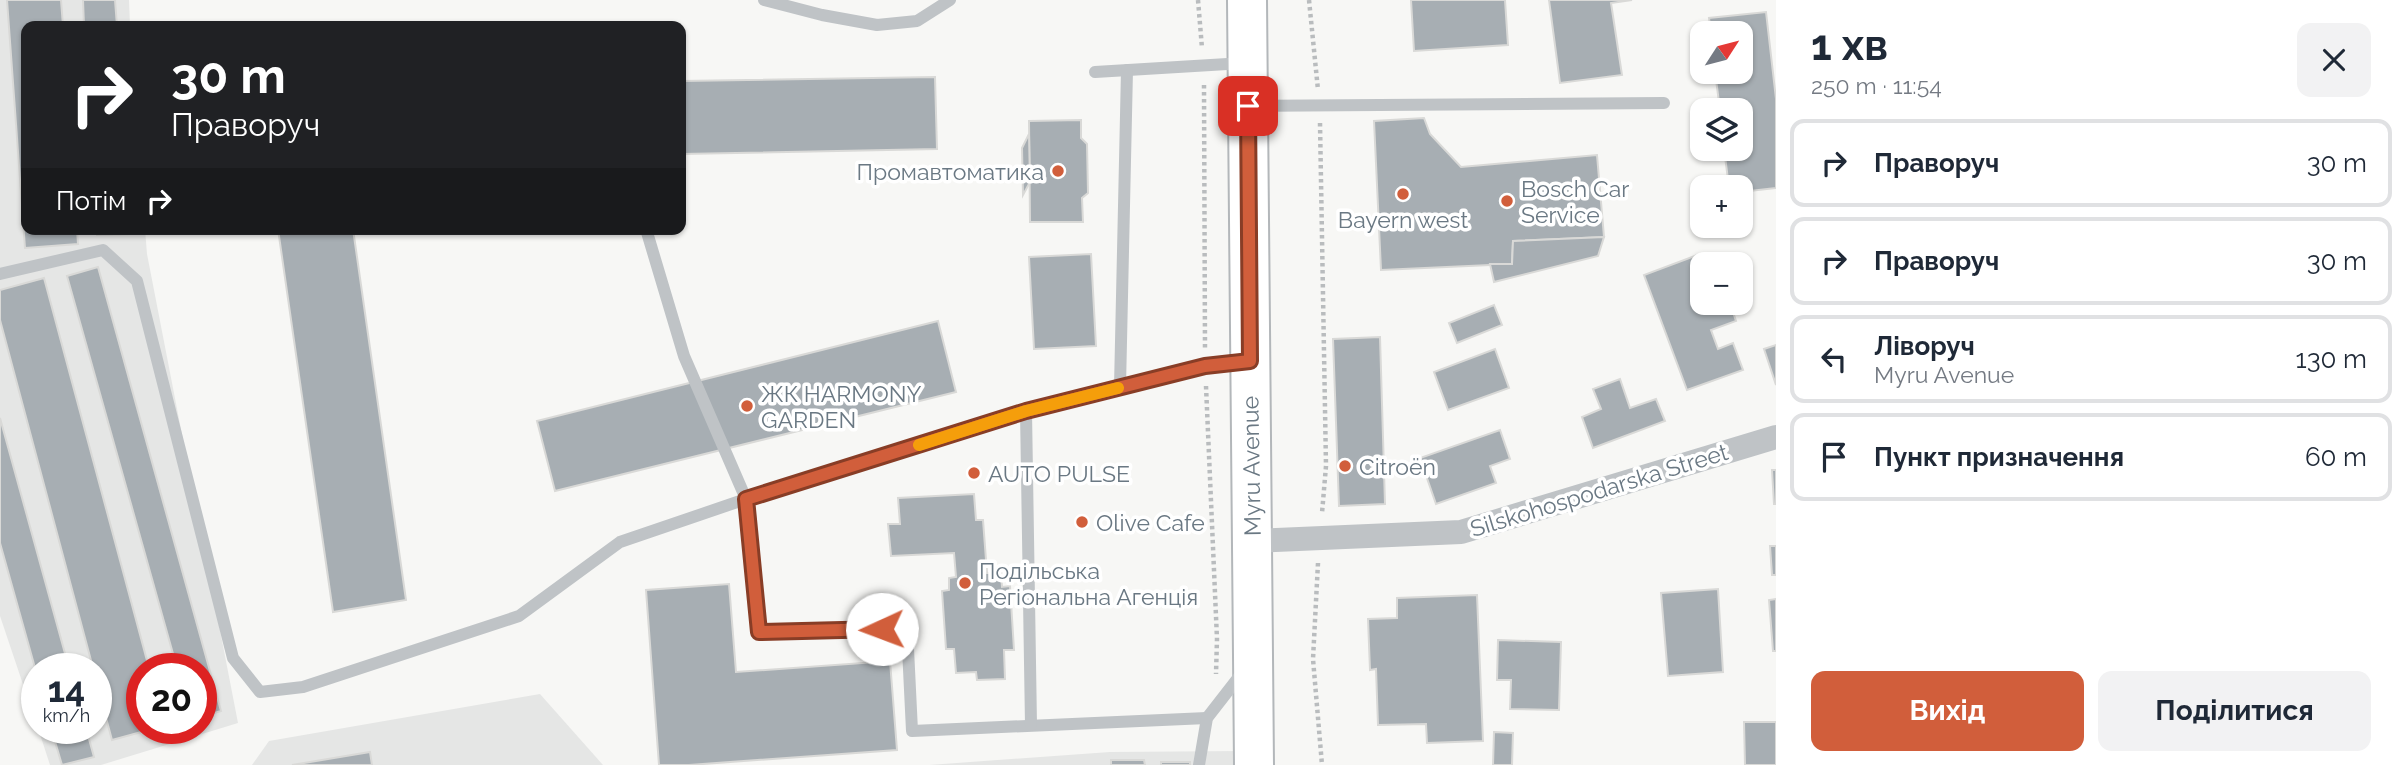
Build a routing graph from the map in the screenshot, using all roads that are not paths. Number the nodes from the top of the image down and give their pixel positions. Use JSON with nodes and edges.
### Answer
{"nodes":[{"id":1,"x":764,"y":0,"type":"edge"},
{"id":2,"x":950,"y":0,"type":"edge"},
{"id":3,"x":1247,"y":0,"type":"edge"},
{"id":4,"x":1248,"y":63,"type":"junction"},
{"id":5,"x":1127,"y":70,"type":"junction"},
{"id":6,"x":1095,"y":72,"type":"dead end"},
{"id":7,"x":1664,"y":103,"type":"dead end"},
{"id":8,"x":1248,"y":106,"type":"junction"},
{"id":9,"x":648,"y":235,"type":"edge"},
{"id":10,"x":0,"y":274,"type":"edge"},
{"id":11,"x":1250,"y":361,"type":"junction"},
{"id":12,"x":1120,"y":387,"type":"junction"},
{"id":13,"x":1026,"y":411,"type":"junction"},
{"id":14,"x":1776,"y":437,"type":"edge"},
{"id":15,"x":746,"y":499,"type":"junction"},
{"id":16,"x":1252,"y":541,"type":"junction"},
{"id":17,"x":1253,"y":628,"type":"junction"},
{"id":18,"x":1207,"y":718,"type":"junction"},
{"id":19,"x":1031,"y":725,"type":"junction"},
{"id":20,"x":1199,"y":765,"type":"edge"},
{"id":21,"x":1254,"y":765,"type":"edge"}],
"edges":[{"from":1,"to":2,"type":"lane"},
{"from":3,"to":4,"type":"main road","name":"Myru Avenue"},
{"from":4,"to":5,"type":"lane"},
{"from":4,"to":8,"type":"main road","name":"Myru Avenue"},
{"from":5,"to":6,"type":"lane"},
{"from":5,"to":12,"type":"lane"},
{"from":7,"to":8,"type":"lane"},
{"from":8,"to":11,"type":"main road","name":"Myru Avenue"},
{"from":9,"to":15,"type":"lane"},
{"from":10,"to":15,"type":"lane"},
{"from":11,"to":12,"type":"lane"},
{"from":11,"to":16,"type":"main road","name":"Myru Avenue"},
{"from":12,"to":13,"type":"lane"},
{"from":13,"to":15,"type":"lane"},
{"from":13,"to":19,"type":"lane"},
{"from":14,"to":16,"type":"street","name":"Silskohospodarska Street"},
{"from":15,"to":19,"type":"lane"},
{"from":16,"to":17,"type":"main road","name":"Myru Avenue"},
{"from":17,"to":18,"type":"lane"},
{"from":17,"to":21,"type":"main road","name":"Myru Avenue"},
{"from":18,"to":19,"type":"lane"},
{"from":18,"to":20,"type":"lane"}]}
